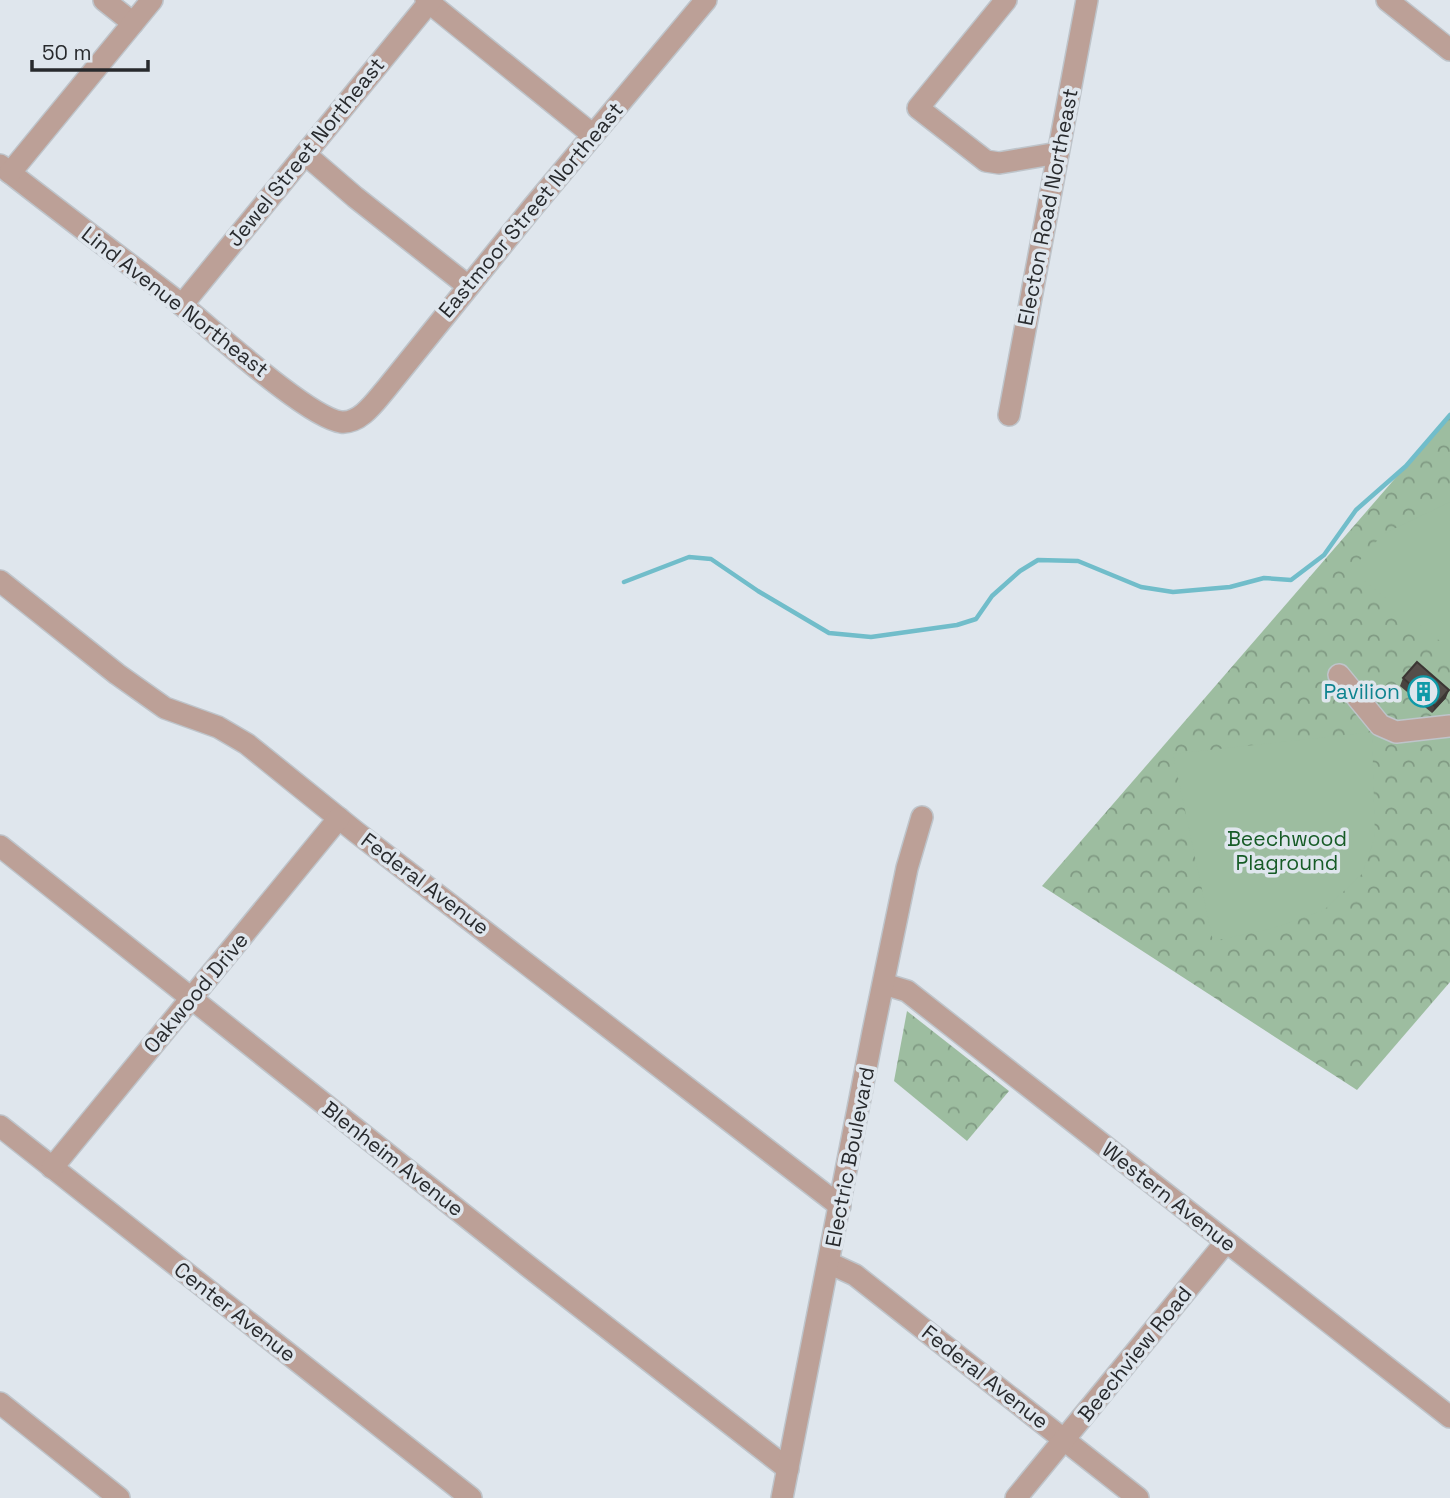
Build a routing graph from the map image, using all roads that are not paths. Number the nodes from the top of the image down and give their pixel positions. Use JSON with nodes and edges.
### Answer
{"nodes":[{"id":1,"x":104,"y":0,"type":"edge"},
{"id":2,"x":152,"y":0,"type":"edge"},
{"id":3,"x":706,"y":0,"type":"edge"},
{"id":4,"x":1006,"y":0,"type":"edge"},
{"id":5,"x":1087,"y":0,"type":"edge"},
{"id":6,"x":1387,"y":0,"type":"edge"},
{"id":7,"x":429,"y":1,"type":"edge"},
{"id":8,"x":132,"y":23,"type":"junction"},
{"id":9,"x":1450,"y":50,"type":"edge"},
{"id":10,"x":593,"y":135,"type":"junction"},
{"id":11,"x":1058,"y":153,"type":"junction"},
{"id":12,"x":304,"y":154,"type":"junction"},
{"id":13,"x":5,"y":169,"type":"edge"},
{"id":14,"x":468,"y":286,"type":"junction"},
{"id":15,"x":182,"y":305,"type":"junction"},
{"id":16,"x":1009,"y":415,"type":"dead end"},
{"id":17,"x":357,"y":419,"type":"joint"},
{"id":18,"x":0,"y":581,"type":"edge"},
{"id":19,"x":1339,"y":675,"type":"dead end"},
{"id":20,"x":1450,"y":726,"type":"edge"},
{"id":21,"x":922,"y":817,"type":"dead end"},
{"id":22,"x":339,"y":818,"type":"junction"},
{"id":23,"x":0,"y":846,"type":"edge"},
{"id":24,"x":884,"y":984,"type":"junction"},
{"id":25,"x":191,"y":999,"type":"junction"},
{"id":26,"x":0,"y":1126,"type":"edge"},
{"id":27,"x":52,"y":1168,"type":"junction"},
{"id":28,"x":840,"y":1206,"type":"junction"},
{"id":29,"x":1226,"y":1241,"type":"junction"},
{"id":30,"x":829,"y":1262,"type":"junction"},
{"id":31,"x":0,"y":1403,"type":"edge"},
{"id":32,"x":1450,"y":1418,"type":"edge"},
{"id":33,"x":1064,"y":1440,"type":"junction"},
{"id":34,"x":788,"y":1469,"type":"junction"},
{"id":35,"x":119,"y":1498,"type":"edge"},
{"id":36,"x":471,"y":1498,"type":"edge"},
{"id":37,"x":782,"y":1498,"type":"edge"},
{"id":38,"x":1016,"y":1498,"type":"edge"},
{"id":39,"x":1138,"y":1498,"type":"edge"}],
"edges":[{"from":1,"to":8,"type":"street"},
{"from":2,"to":8,"type":"street"},
{"from":3,"to":10,"type":"street","name":"Eastmoor Street Northeast"},
{"from":4,"to":11,"type":"street"},
{"from":5,"to":11,"type":"street","name":"Electon Road Northeast"},
{"from":6,"to":9,"type":"street"},
{"from":7,"to":10,"type":"street"},
{"from":7,"to":12,"type":"street","name":"Jewel Street Northeast"},
{"from":8,"to":13,"type":"street"},
{"from":10,"to":14,"type":"street","name":"Eastmoor Street Northeast"},
{"from":11,"to":16,"type":"street","name":"Electon Road Northeast"},
{"from":12,"to":14,"type":"street"},
{"from":12,"to":15,"type":"street","name":"Jewel Street Northeast"},
{"from":13,"to":15,"type":"street","name":"Lind Avenue Northeast"},
{"from":14,"to":17,"type":"street","name":"Eastmoor Street Northeast"},
{"from":15,"to":17,"type":"street","name":"Lind Avenue Northeast"},
{"from":18,"to":22,"type":"street","name":"Federal Avenue"},
{"from":19,"to":20,"type":"street"},
{"from":21,"to":24,"type":"street","name":"Electric Boulevard"},
{"from":22,"to":25,"type":"street","name":"Oakwood Drive"},
{"from":22,"to":28,"type":"street","name":"Federal Avenue"},
{"from":23,"to":25,"type":"street","name":"Blenheim Avenue"},
{"from":24,"to":28,"type":"street","name":"Electric Boulevard"},
{"from":24,"to":29,"type":"street","name":"Western Avenue"},
{"from":25,"to":27,"type":"street","name":"Oakwood Drive"},
{"from":25,"to":34,"type":"street","name":"Blenheim Avenue"},
{"from":26,"to":27,"type":"street","name":"Center Avenue"},
{"from":27,"to":36,"type":"street","name":"Center Avenue"},
{"from":28,"to":30,"type":"street","name":"Electric Boulevard"},
{"from":29,"to":32,"type":"street","name":"Western Avenue"},
{"from":29,"to":33,"type":"street","name":"Beechview Road"},
{"from":30,"to":33,"type":"street","name":"Federal Avenue"},
{"from":30,"to":34,"type":"street","name":"Electric Boulevard"},
{"from":31,"to":35,"type":"street"},
{"from":33,"to":38,"type":"street","name":"Beechview Road"},
{"from":33,"to":39,"type":"street","name":"Federal Avenue"},
{"from":34,"to":37,"type":"street","name":"Electric Boulevard"}]}
